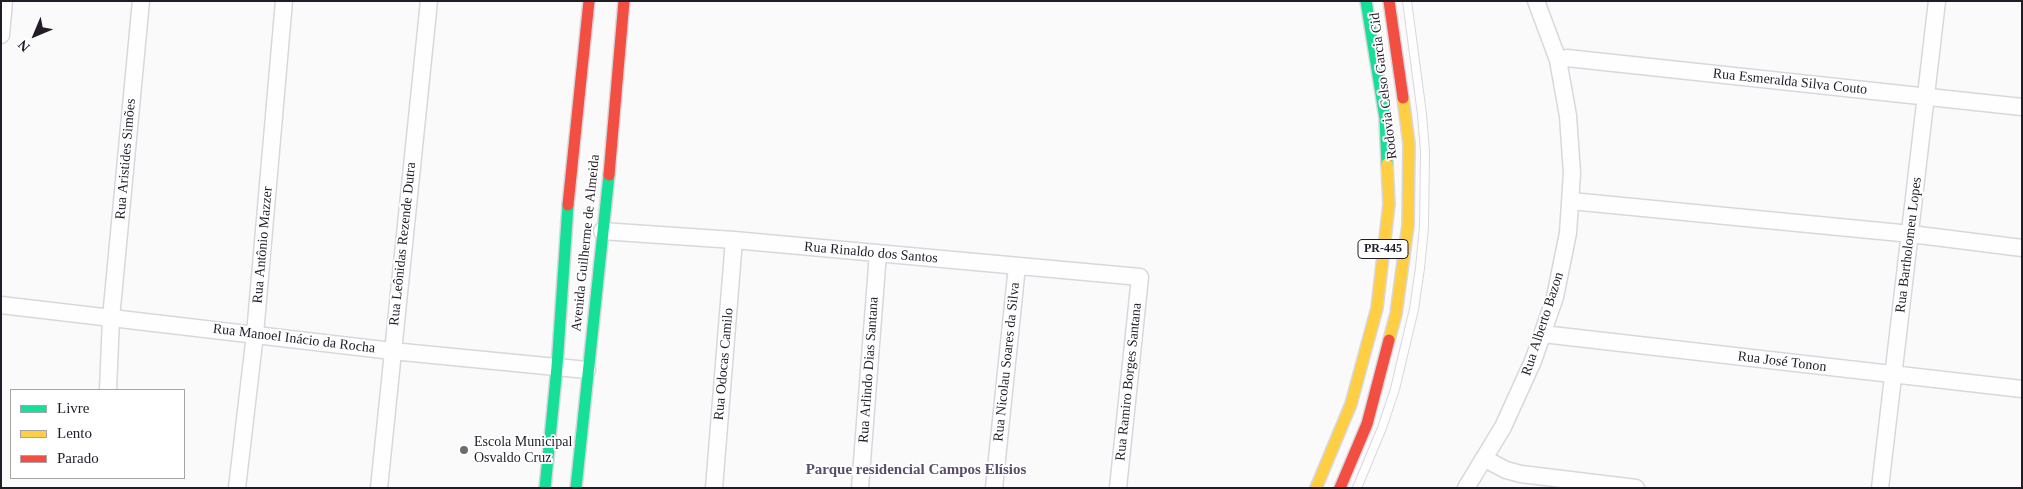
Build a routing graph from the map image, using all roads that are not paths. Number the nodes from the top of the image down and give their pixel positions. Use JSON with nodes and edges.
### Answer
{"nodes":[{"id":1,"x":4,"y":1,"type":"edge"},
{"id":2,"x":141,"y":1,"type":"edge"},
{"id":3,"x":284,"y":1,"type":"edge"},
{"id":4,"x":429,"y":1,"type":"edge"},
{"id":5,"x":588,"y":1,"type":"edge"},
{"id":6,"x":624,"y":1,"type":"edge"},
{"id":7,"x":1366,"y":1,"type":"edge"},
{"id":8,"x":1389,"y":1,"type":"edge"},
{"id":9,"x":1407,"y":1,"type":"edge"},
{"id":10,"x":1536,"y":1,"type":"edge"},
{"id":11,"x":1937,"y":1,"type":"edge"},
{"id":12,"x":1,"y":35,"type":"edge"},
{"id":13,"x":1558,"y":60,"type":"junction"},
{"id":14,"x":1927,"y":97,"type":"junction"},
{"id":15,"x":2022,"y":107,"type":"edge"},
{"id":16,"x":1571,"y":201,"type":"junction"},
{"id":17,"x":598,"y":230,"type":"junction"},
{"id":18,"x":1911,"y":234,"type":"junction"},
{"id":19,"x":734,"y":240,"type":"junction"},
{"id":20,"x":2022,"y":248,"type":"edge"},
{"id":21,"x":878,"y":253,"type":"junction"},
{"id":22,"x":1017,"y":266,"type":"junction"},
{"id":23,"x":1140,"y":277,"type":"joint"},
{"id":24,"x":1,"y":305,"type":"edge"},
{"id":25,"x":111,"y":318,"type":"junction"},
{"id":26,"x":255,"y":334,"type":"junction"},
{"id":27,"x":1543,"y":334,"type":"junction"},
{"id":28,"x":392,"y":351,"type":"junction"},
{"id":29,"x":557,"y":367,"type":"junction"},
{"id":30,"x":587,"y":370,"type":"junction"},
{"id":31,"x":1894,"y":375,"type":"junction"},
{"id":32,"x":108,"y":389,"type":"edge"},
{"id":33,"x":2022,"y":389,"type":"edge"},
{"id":34,"x":1485,"y":459,"type":"junction"},
{"id":35,"x":237,"y":488,"type":"edge"},
{"id":36,"x":379,"y":488,"type":"edge"},
{"id":37,"x":545,"y":488,"type":"edge"},
{"id":38,"x":576,"y":488,"type":"edge"},
{"id":39,"x":714,"y":488,"type":"edge"},
{"id":40,"x":860,"y":488,"type":"edge"},
{"id":41,"x":994,"y":488,"type":"edge"},
{"id":42,"x":1118,"y":488,"type":"edge"},
{"id":43,"x":1316,"y":488,"type":"edge"},
{"id":44,"x":1340,"y":488,"type":"edge"},
{"id":45,"x":1357,"y":488,"type":"edge"},
{"id":46,"x":1466,"y":488,"type":"edge"},
{"id":47,"x":1636,"y":488,"type":"edge"},
{"id":48,"x":1880,"y":488,"type":"edge"}],
"edges":[{"from":1,"to":12,"type":"street"},
{"from":2,"to":25,"type":"street","name":"Rua Aristides Simões"},
{"from":3,"to":26,"type":"street","name":"Rua Antônio Mazzer"},
{"from":4,"to":28,"type":"street","name":"Rua Leônidas Rezende Dutra"},
{"from":5,"to":29,"type":"main road","name":"Avenida Guilherme de Almeida"},
{"from":6,"to":17,"type":"main road","name":"Avenida Guilherme de Almeida"},
{"from":7,"to":43,"type":"main road","name":"Rodovia Celso Garcia Cid","number":"PR-445"},
{"from":8,"to":44,"type":"main road","name":"Rodovia Celso Garcia Cid","number":"PR-445"},
{"from":9,"to":45,"type":"lane"},
{"from":10,"to":13,"type":"street","name":"Rua Alberto Bazon"},
{"from":11,"to":14,"type":"street","name":"Rua Bartholomeu Lopes"},
{"from":13,"to":14,"type":"street","name":"Rua Esmeralda Silva Couto"},
{"from":13,"to":16,"type":"street","name":"Rua Alberto Bazon"},
{"from":14,"to":15,"type":"street","name":"Rua Esmeralda Silva Couto"},
{"from":14,"to":18,"type":"street","name":"Rua Bartholomeu Lopes"},
{"from":16,"to":18,"type":"street"},
{"from":16,"to":27,"type":"street","name":"Rua Alberto Bazon"},
{"from":17,"to":19,"type":"street","name":"Rua Rinaldo dos Santos"},
{"from":17,"to":30,"type":"main road","name":"Avenida Guilherme de Almeida"},
{"from":18,"to":20,"type":"street"},
{"from":18,"to":31,"type":"street","name":"Rua Bartholomeu Lopes"},
{"from":19,"to":21,"type":"street","name":"Rua Rinaldo dos Santos"},
{"from":19,"to":39,"type":"street","name":"Rua Odocas Camilo"},
{"from":21,"to":22,"type":"street","name":"Rua Rinaldo dos Santos"},
{"from":21,"to":40,"type":"street","name":"Rua Arlindo Dias Santana"},
{"from":22,"to":23,"type":"street","name":"Rua Rinaldo dos Santos"},
{"from":22,"to":41,"type":"street","name":"Rua Nicolau Soares da Silva"},
{"from":23,"to":42,"type":"street","name":"Rua Ramiro Borges Santana"},
{"from":24,"to":25,"type":"street","name":"Rua Manoel Inácio da Rocha"},
{"from":25,"to":26,"type":"street","name":"Rua Manoel Inácio da Rocha"},
{"from":25,"to":32,"type":"street","name":"Rua Aristides Simões"},
{"from":26,"to":28,"type":"street","name":"Rua Manoel Inácio da Rocha"},
{"from":26,"to":35,"type":"street","name":"Rua Antônio Mazzer"},
{"from":27,"to":31,"type":"street","name":"Rua José Tonon"},
{"from":27,"to":34,"type":"street","name":"Rua Alberto Bazon"},
{"from":28,"to":29,"type":"street","name":"Rua Manoel Inácio da Rocha"},
{"from":28,"to":36,"type":"street","name":"Rua Leônidas Rezende Dutra"},
{"from":29,"to":30,"type":"street","name":"Rua Manoel Inácio da Rocha"},
{"from":29,"to":37,"type":"main road","name":"Avenida Guilherme de Almeida"},
{"from":30,"to":38,"type":"main road","name":"Avenida Guilherme de Almeida"},
{"from":31,"to":33,"type":"street","name":"Rua José Tonon"},
{"from":31,"to":48,"type":"street","name":"Rua Bartholomeu Lopes"},
{"from":34,"to":46,"type":"street","name":"Rua Alberto Bazon"},
{"from":34,"to":47,"type":"street"}]}
